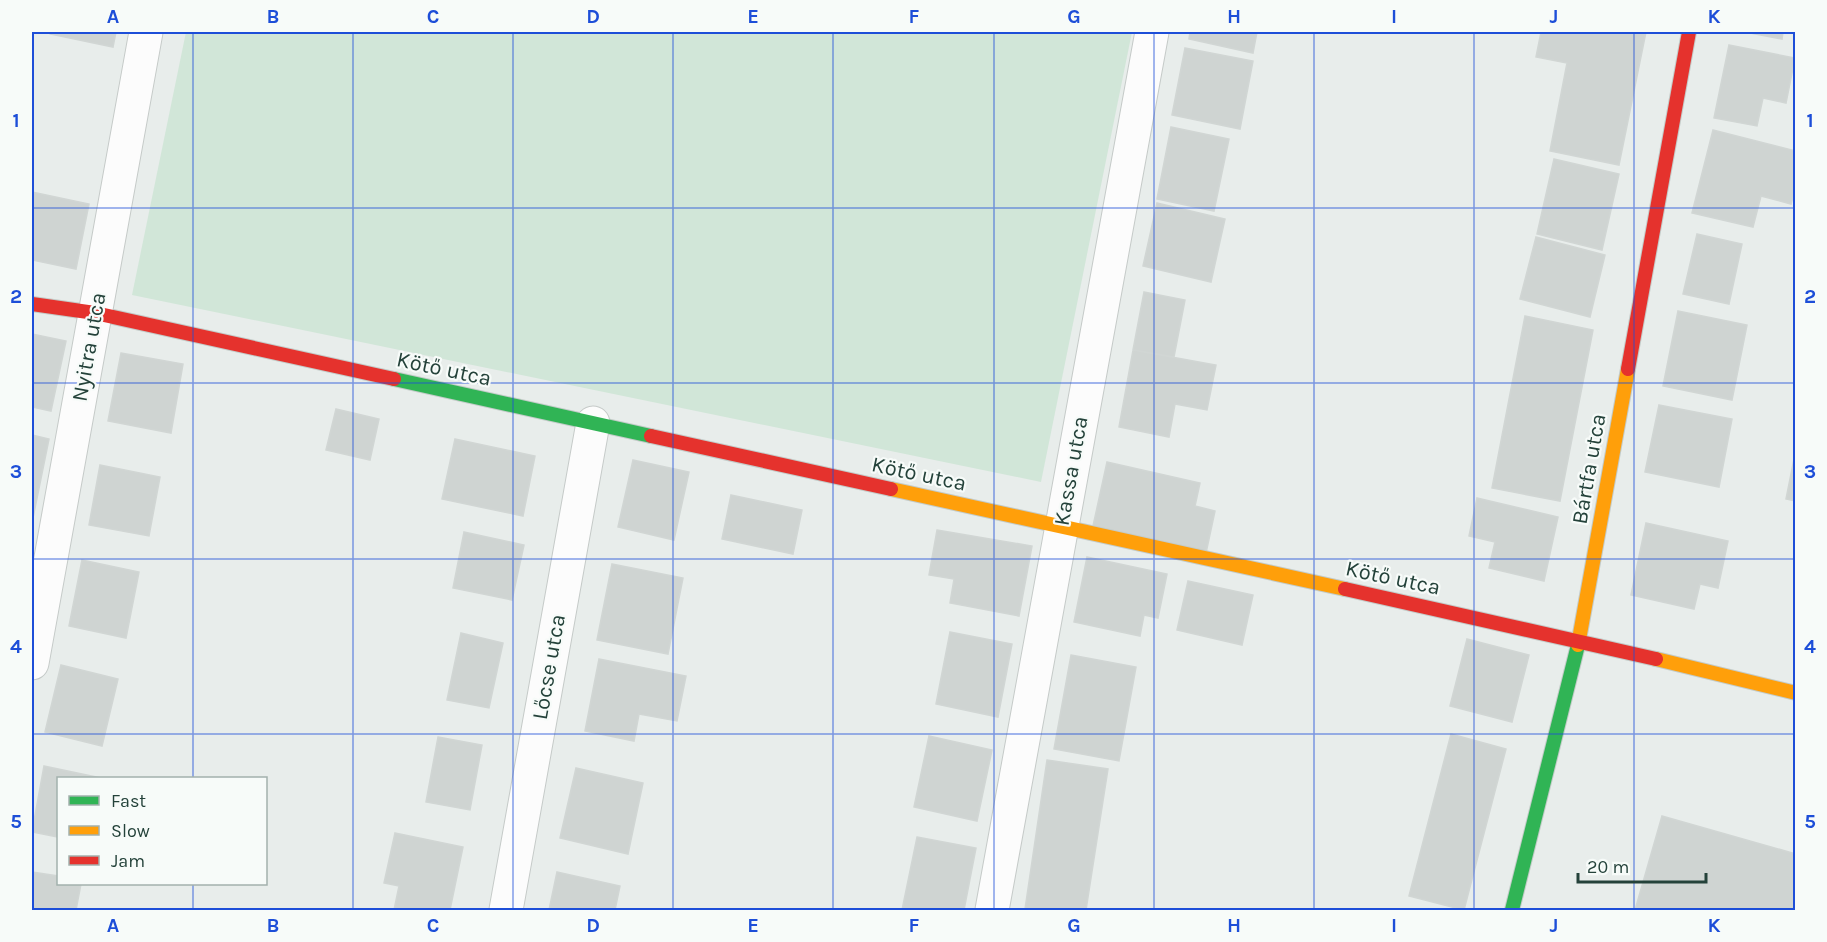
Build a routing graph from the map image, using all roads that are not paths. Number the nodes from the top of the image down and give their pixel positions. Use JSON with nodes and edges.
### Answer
{"nodes":[{"id":1,"x":147,"y":32,"type":"edge"},
{"id":2,"x":1152,"y":32,"type":"edge"},
{"id":3,"x":1689,"y":32,"type":"edge"},
{"id":4,"x":32,"y":304,"type":"edge"},
{"id":5,"x":95,"y":313,"type":"junction"},
{"id":6,"x":593,"y":423,"type":"junction"},
{"id":7,"x":1061,"y":526,"type":"junction"},
{"id":8,"x":1579,"y":641,"type":"junction"},
{"id":9,"x":32,"y":663,"type":"edge"},
{"id":10,"x":1796,"y":693,"type":"edge"},
{"id":11,"x":506,"y":910,"type":"edge"},
{"id":12,"x":992,"y":910,"type":"edge"},
{"id":13,"x":1512,"y":910,"type":"edge"}],
"edges":[{"from":1,"to":5,"type":"street","name":"Nyitra utca"},
{"from":2,"to":7,"type":"street","name":"Kassa utca"},
{"from":3,"to":8,"type":"street","name":"Bártfa utca"},
{"from":4,"to":5,"type":"street","name":"Kötő utca"},
{"from":5,"to":6,"type":"street","name":"Kötő utca"},
{"from":5,"to":9,"type":"street","name":"Nyitra utca"},
{"from":6,"to":7,"type":"street","name":"Kötő utca"},
{"from":6,"to":11,"type":"street","name":"Lőcse utca"},
{"from":7,"to":8,"type":"street","name":"Kötő utca"},
{"from":7,"to":12,"type":"street","name":"Kassa utca"},
{"from":8,"to":10,"type":"street","name":"Kötő utca"},
{"from":8,"to":13,"type":"street","name":"Bártfa utca"}]}
